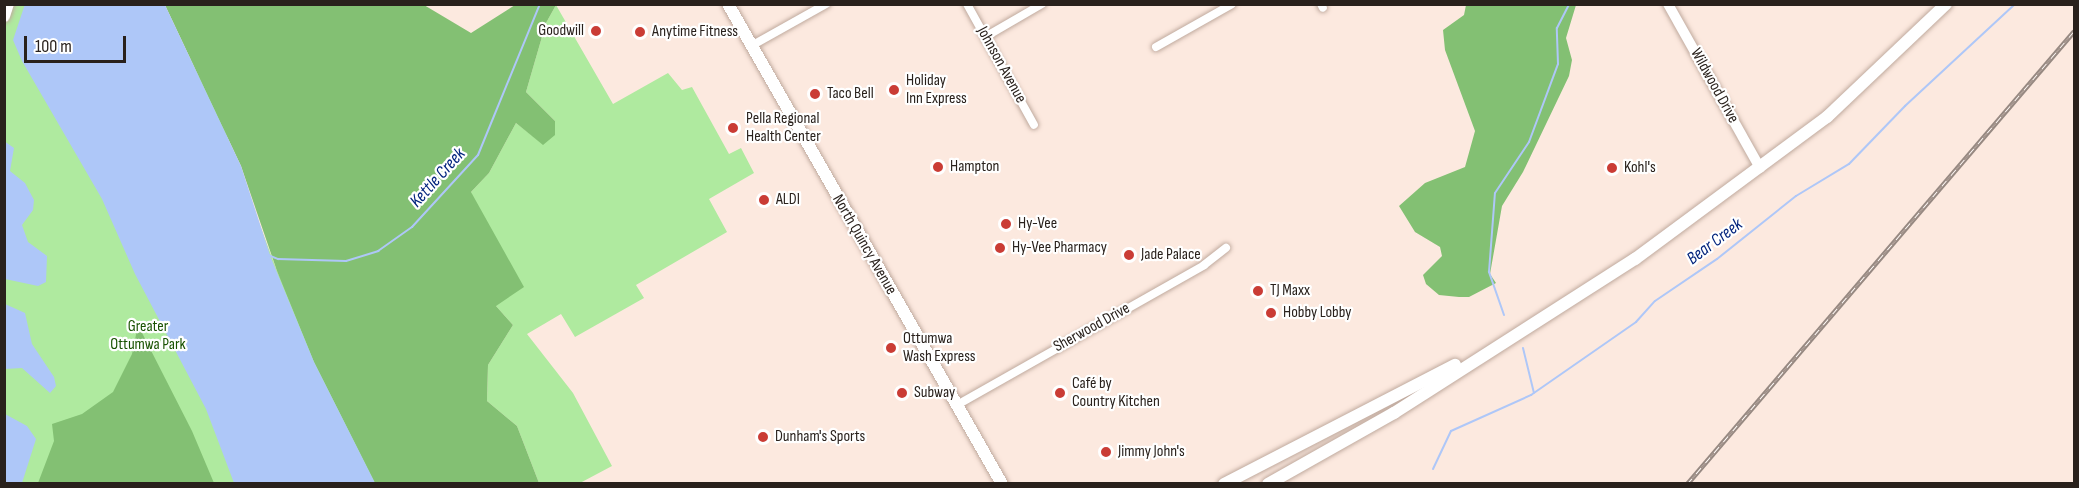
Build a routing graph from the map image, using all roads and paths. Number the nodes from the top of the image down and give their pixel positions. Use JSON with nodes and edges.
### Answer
{"nodes":[{"id":1,"x":8,"y":4,"type":"edge"},
{"id":2,"x":728,"y":4,"type":"edge"},
{"id":3,"x":826,"y":4,"type":"edge"},
{"id":4,"x":967,"y":4,"type":"edge"},
{"id":5,"x":1042,"y":4,"type":"edge"},
{"id":6,"x":1232,"y":4,"type":"edge"},
{"id":7,"x":1668,"y":4,"type":"edge"},
{"id":8,"x":1946,"y":4,"type":"edge"},
{"id":9,"x":4,"y":16,"type":"edge"},
{"id":10,"x":985,"y":37,"type":"junction"},
{"id":11,"x":752,"y":46,"type":"junction"},
{"id":12,"x":1155,"y":47,"type":"dead end"},
{"id":13,"x":1034,"y":125,"type":"dead end"},
{"id":14,"x":1760,"y":168,"type":"junction"},
{"id":15,"x":1226,"y":248,"type":"dead end"},
{"id":16,"x":1481,"y":354,"type":"junction"},
{"id":17,"x":957,"y":405,"type":"junction"},
{"id":18,"x":1002,"y":483,"type":"edge"},
{"id":19,"x":1224,"y":483,"type":"edge"},
{"id":20,"x":1268,"y":483,"type":"edge"}],
"edges":[{"from":1,"to":9,"type":"main road"},
{"from":2,"to":11,"type":"main road","name":"North Quincy Avenue"},
{"from":3,"to":11,"type":"street"},
{"from":4,"to":10,"type":"street","name":"Johnson Avenue"},
{"from":5,"to":10,"type":"street"},
{"from":6,"to":12,"type":"street"},
{"from":7,"to":14,"type":"street","name":"Wildwood Drive"},
{"from":8,"to":14,"type":"main road"},
{"from":10,"to":13,"type":"street","name":"Johnson Avenue"},
{"from":11,"to":17,"type":"main road","name":"North Quincy Avenue"},
{"from":14,"to":16,"type":"main road"},
{"from":15,"to":17,"type":"street","name":"Sherwood Drive"},
{"from":16,"to":19,"type":"main road"},
{"from":16,"to":20,"type":"main road"},
{"from":17,"to":18,"type":"main road","name":"North Quincy Avenue"}]}
